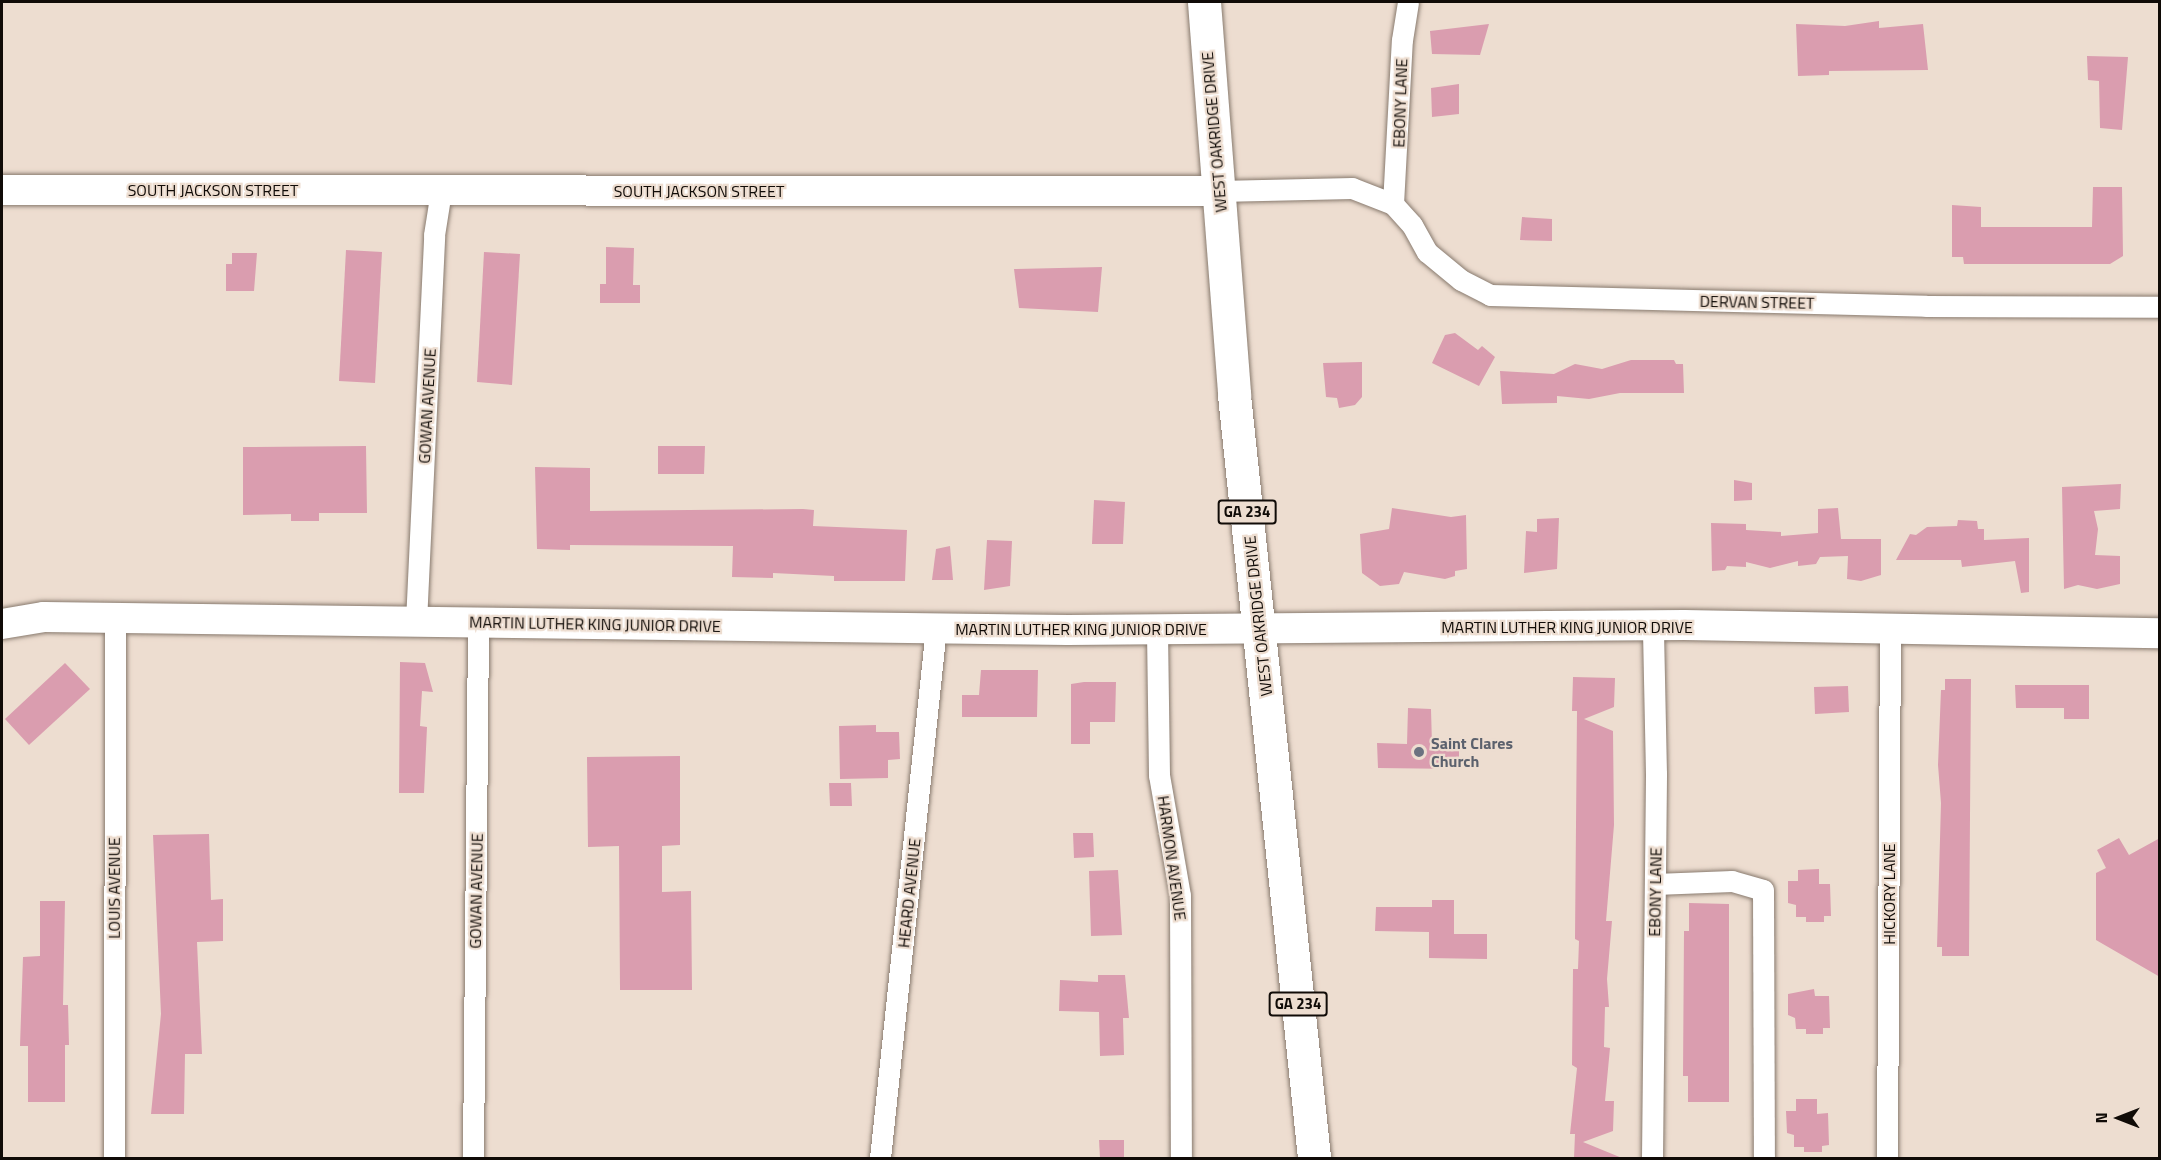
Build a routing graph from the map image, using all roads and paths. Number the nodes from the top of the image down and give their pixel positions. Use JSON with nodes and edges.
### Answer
{"nodes":[{"id":1,"x":1204,"y":2,"type":"edge"},
{"id":2,"x":1408,"y":2,"type":"edge"},
{"id":3,"x":2,"y":190,"type":"edge"},
{"id":4,"x":441,"y":190,"type":"junction"},
{"id":5,"x":1218,"y":190,"type":"junction"},
{"id":6,"x":1393,"y":204,"type":"junction"},
{"id":7,"x":2160,"y":307,"type":"edge"},
{"id":8,"x":44,"y":617,"type":"junction"},
{"id":9,"x":2,"y":618,"type":"edge"},
{"id":10,"x":115,"y":618,"type":"junction"},
{"id":11,"x":416,"y":622,"type":"junction"},
{"id":12,"x":478,"y":622,"type":"junction"},
{"id":13,"x":2,"y":624,"type":"edge"},
{"id":14,"x":1653,"y":626,"type":"junction"},
{"id":15,"x":936,"y":628,"type":"junction"},
{"id":16,"x":1259,"y":629,"type":"junction"},
{"id":17,"x":1890,"y":629,"type":"junction"},
{"id":18,"x":1157,"y":631,"type":"junction"},
{"id":19,"x":2160,"y":633,"type":"edge"},
{"id":20,"x":1655,"y":884,"type":"junction"},
{"id":21,"x":114,"y":1158,"type":"edge"},
{"id":22,"x":473,"y":1158,"type":"edge"},
{"id":23,"x":880,"y":1158,"type":"edge"},
{"id":24,"x":1181,"y":1158,"type":"edge"},
{"id":25,"x":1314,"y":1158,"type":"edge"},
{"id":26,"x":1652,"y":1158,"type":"edge"},
{"id":27,"x":1764,"y":1158,"type":"edge"},
{"id":28,"x":1887,"y":1158,"type":"edge"}],
"edges":[{"from":1,"to":5,"type":"main road","name":"WEST OAKRIDGE DRIVE","number":"GA 234"},
{"from":2,"to":6,"type":"street","name":"EBONY LANE"},
{"from":3,"to":4,"type":"street","name":"SOUTH JACKSON STREET"},
{"from":4,"to":5,"type":"street","name":"SOUTH JACKSON STREET"},
{"from":4,"to":11,"type":"street","name":"GOWAN AVENUE"},
{"from":5,"to":6,"type":"street","name":"SOUTH JACKSON STREET"},
{"from":5,"to":16,"type":"main road","name":"WEST OAKRIDGE DRIVE","number":"GA 234"},
{"from":6,"to":7,"type":"street","name":"DERVAN STREET"},
{"from":8,"to":9,"type":"street","name":"MARTIN LUTHER KING JUNIOR DRIVE"},
{"from":8,"to":10,"type":"street","name":"MARTIN LUTHER KING JUNIOR DRIVE"},
{"from":8,"to":13,"type":"street"},
{"from":10,"to":11,"type":"street","name":"MARTIN LUTHER KING JUNIOR DRIVE"},
{"from":10,"to":21,"type":"street","name":"LOUIS AVENUE"},
{"from":11,"to":12,"type":"street","name":"MARTIN LUTHER KING JUNIOR DRIVE"},
{"from":12,"to":15,"type":"street","name":"MARTIN LUTHER KING JUNIOR DRIVE"},
{"from":12,"to":22,"type":"street","name":"GOWAN AVENUE"},
{"from":14,"to":16,"type":"street","name":"MARTIN LUTHER KING JUNIOR DRIVE"},
{"from":14,"to":17,"type":"street","name":"MARTIN LUTHER KING JUNIOR DRIVE"},
{"from":14,"to":20,"type":"street","name":"EBONY LANE"},
{"from":15,"to":18,"type":"street","name":"MARTIN LUTHER KING JUNIOR DRIVE"},
{"from":15,"to":23,"type":"street","name":"HEARD AVENUE"},
{"from":16,"to":18,"type":"street","name":"MARTIN LUTHER KING JUNIOR DRIVE"},
{"from":16,"to":25,"type":"main road","name":"WEST OAKRIDGE DRIVE","number":"GA 234"},
{"from":17,"to":19,"type":"street","name":"MARTIN LUTHER KING JUNIOR DRIVE"},
{"from":17,"to":28,"type":"street","name":"HICKORY LANE"},
{"from":18,"to":24,"type":"street","name":"HARMON AVENUE"},
{"from":20,"to":26,"type":"street","name":"EBONY LANE"},
{"from":20,"to":27,"type":"street"}]}
